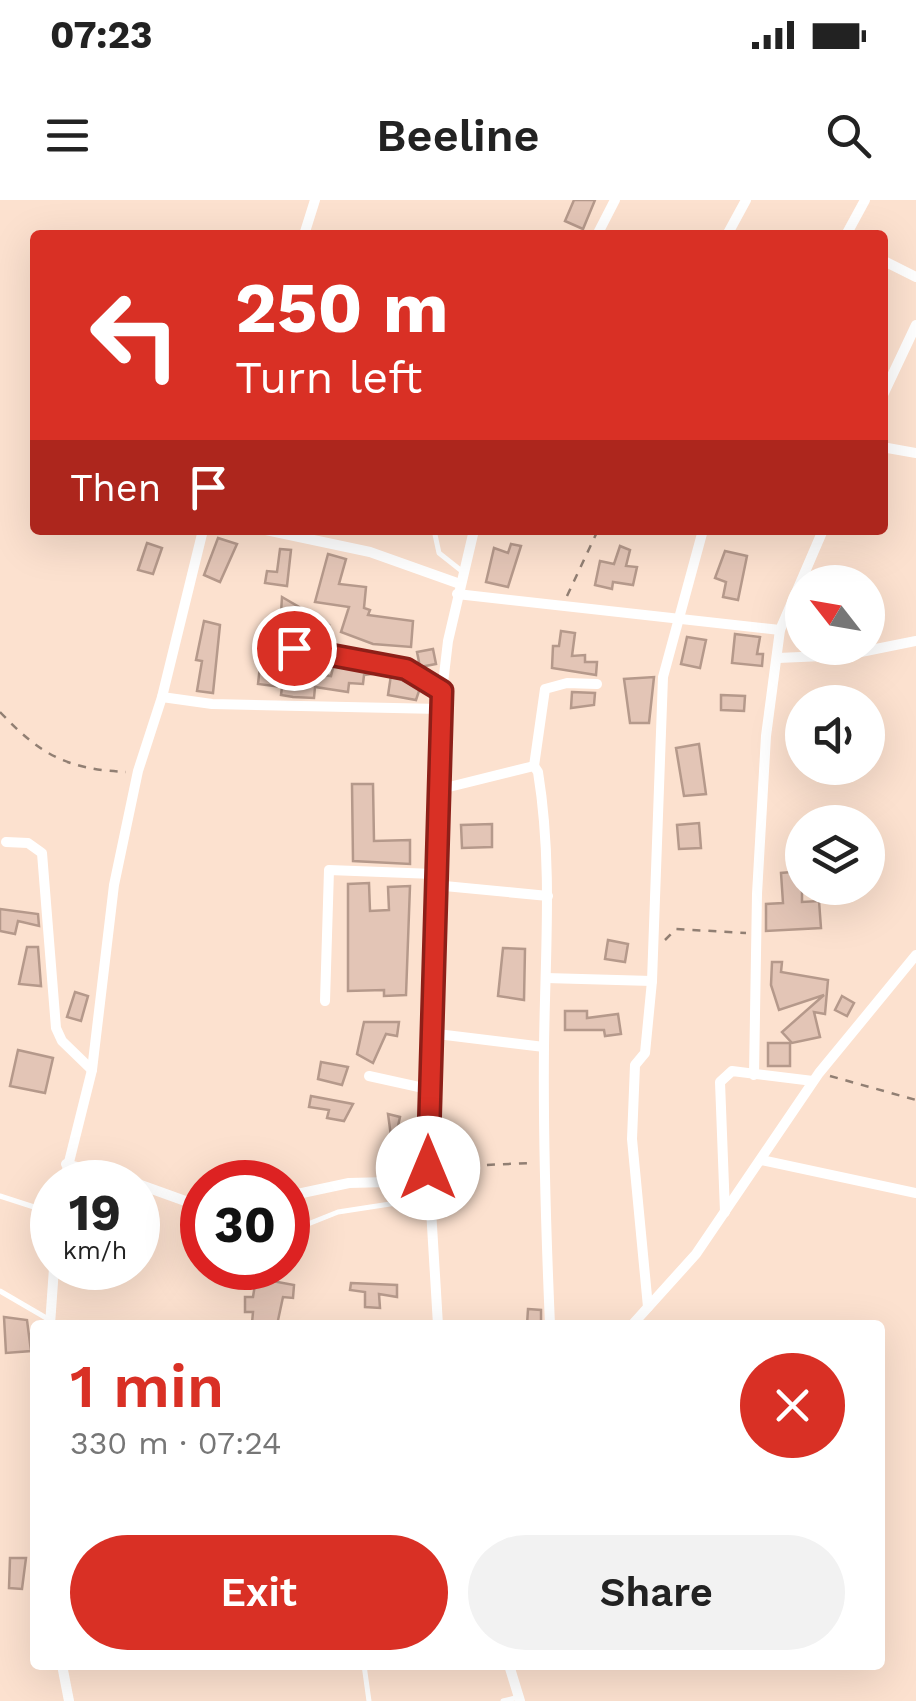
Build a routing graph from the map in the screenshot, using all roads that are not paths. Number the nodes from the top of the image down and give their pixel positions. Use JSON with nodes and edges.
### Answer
{"nodes":[{"id":1,"x":316,"y":200,"type":"edge"},
{"id":2,"x":615,"y":200,"type":"edge"},
{"id":3,"x":746,"y":200,"type":"edge"},
{"id":4,"x":866,"y":200,"type":"edge"},
{"id":5,"x":306,"y":230,"type":"edge"},
{"id":6,"x":600,"y":230,"type":"edge"},
{"id":7,"x":730,"y":230,"type":"edge"},
{"id":8,"x":851,"y":230,"type":"edge"},
{"id":9,"x":888,"y":263,"type":"edge"},
{"id":10,"x":916,"y":278,"type":"edge"},
{"id":11,"x":916,"y":325,"type":"edge"},
{"id":12,"x":888,"y":384,"type":"edge"},
{"id":13,"x":888,"y":448,"type":"edge"},
{"id":14,"x":916,"y":453,"type":"edge"},
{"id":15,"x":202,"y":535,"type":"edge"},
{"id":16,"x":290,"y":535,"type":"edge"},
{"id":17,"x":435,"y":535,"type":"edge"},
{"id":18,"x":473,"y":535,"type":"edge"},
{"id":19,"x":703,"y":535,"type":"edge"},
{"id":20,"x":821,"y":535,"type":"edge"},
{"id":21,"x":460,"y":583,"type":"junction"},
{"id":22,"x":677,"y":622,"type":"junction"},
{"id":23,"x":780,"y":630,"type":"junction"},
{"id":24,"x":916,"y":641,"type":"edge"},
{"id":25,"x":294,"y":648,"type":"dead end"},
{"id":26,"x":778,"y":658,"type":"junction"},
{"id":27,"x":597,"y":684,"type":"dead end"},
{"id":28,"x":442,"y":691,"type":"junction"},
{"id":29,"x":162,"y":697,"type":"junction"},
{"id":30,"x":440,"y":709,"type":"junction"},
{"id":31,"x":534,"y":766,"type":"junction"},
{"id":32,"x":437,"y":790,"type":"junction"},
{"id":33,"x":6,"y":842,"type":"dead end"},
{"id":34,"x":434,"y":880,"type":"junction"},
{"id":35,"x":548,"y":896,"type":"junction"},
{"id":36,"x":916,"y":955,"type":"edge"},
{"id":37,"x":546,"y":978,"type":"junction"},
{"id":38,"x":652,"y":981,"type":"junction"},
{"id":39,"x":325,"y":1001,"type":"dead end"},
{"id":40,"x":428,"y":1033,"type":"junction"},
{"id":41,"x":544,"y":1047,"type":"junction"},
{"id":42,"x":92,"y":1070,"type":"junction"},
{"id":43,"x":754,"y":1075,"type":"junction"},
{"id":44,"x":369,"y":1076,"type":"dead end"},
{"id":45,"x":816,"y":1077,"type":"junction"},
{"id":46,"x":428,"y":1089,"type":"junction"},
{"id":47,"x":67,"y":1160,"type":"edge"},
{"id":48,"x":761,"y":1160,"type":"junction"},
{"id":49,"x":428,"y":1181,"type":"junction"},
{"id":50,"x":310,"y":1191,"type":"edge"},
{"id":51,"x":916,"y":1193,"type":"edge"},
{"id":52,"x":0,"y":1196,"type":"edge"},
{"id":53,"x":429,"y":1198,"type":"junction"},
{"id":54,"x":30,"y":1206,"type":"edge"},
{"id":55,"x":725,"y":1212,"type":"junction"},
{"id":56,"x":310,"y":1223,"type":"edge"},
{"id":57,"x":52,"y":1290,"type":"edge"},
{"id":58,"x":0,"y":1292,"type":"edge"},
{"id":59,"x":648,"y":1307,"type":"junction"},
{"id":60,"x":45,"y":1320,"type":"edge"},
{"id":61,"x":50,"y":1320,"type":"edge"},
{"id":62,"x":438,"y":1320,"type":"edge"},
{"id":63,"x":550,"y":1320,"type":"edge"},
{"id":64,"x":636,"y":1320,"type":"edge"},
{"id":65,"x":63,"y":1670,"type":"edge"},
{"id":66,"x":365,"y":1670,"type":"edge"},
{"id":67,"x":511,"y":1670,"type":"edge"},
{"id":68,"x":520,"y":1699,"type":"edge"},
{"id":69,"x":69,"y":1701,"type":"edge"},
{"id":70,"x":369,"y":1701,"type":"edge"},
{"id":71,"x":503,"y":1701,"type":"edge"}],
"edges":[{"from":1,"to":5,"type":"street"},
{"from":2,"to":6,"type":"street"},
{"from":3,"to":7,"type":"street"},
{"from":4,"to":8,"type":"street"},
{"from":9,"to":10,"type":"street"},
{"from":11,"to":12,"type":"street"},
{"from":13,"to":14,"type":"street"},
{"from":15,"to":29,"type":"street"},
{"from":16,"to":21,"type":"street"},
{"from":17,"to":21,"type":"lane"},
{"from":18,"to":21,"type":"street"},
{"from":19,"to":22,"type":"street"},
{"from":20,"to":23,"type":"street"},
{"from":21,"to":22,"type":"street"},
{"from":21,"to":28,"type":"street"},
{"from":22,"to":23,"type":"street"},
{"from":22,"to":38,"type":"street"},
{"from":23,"to":26,"type":"street"},
{"from":24,"to":26,"type":"street"},
{"from":25,"to":28,"type":"street"},
{"from":26,"to":43,"type":"street"},
{"from":27,"to":31,"type":"street"},
{"from":28,"to":30,"type":"street"},
{"from":29,"to":30,"type":"street"},
{"from":29,"to":42,"type":"street"},
{"from":30,"to":32,"type":"street"},
{"from":31,"to":32,"type":"street"},
{"from":31,"to":35,"type":"street"},
{"from":32,"to":34,"type":"street"},
{"from":33,"to":42,"type":"street"},
{"from":34,"to":35,"type":"street"},
{"from":34,"to":39,"type":"street"},
{"from":34,"to":40,"type":"street"},
{"from":35,"to":37,"type":"street"},
{"from":36,"to":45,"type":"street"},
{"from":37,"to":38,"type":"street"},
{"from":37,"to":41,"type":"street"},
{"from":38,"to":59,"type":"street"},
{"from":40,"to":41,"type":"street"},
{"from":40,"to":46,"type":"street"},
{"from":41,"to":63,"type":"street"},
{"from":42,"to":47,"type":"street"},
{"from":43,"to":45,"type":"street"},
{"from":43,"to":55,"type":"street"},
{"from":44,"to":46,"type":"street"},
{"from":45,"to":48,"type":"street"},
{"from":46,"to":49,"type":"street"},
{"from":48,"to":51,"type":"street"},
{"from":48,"to":55,"type":"street"},
{"from":49,"to":50,"type":"street"},
{"from":49,"to":53,"type":"street"},
{"from":52,"to":54,"type":"lane"},
{"from":53,"to":56,"type":"lane"},
{"from":53,"to":62,"type":"street"},
{"from":55,"to":59,"type":"street"},
{"from":57,"to":61,"type":"street"},
{"from":58,"to":60,"type":"lane"},
{"from":59,"to":64,"type":"street"},
{"from":65,"to":69,"type":"street"},
{"from":66,"to":70,"type":"lane"},
{"from":67,"to":68,"type":"street"},
{"from":68,"to":71,"type":"lane"}]}
